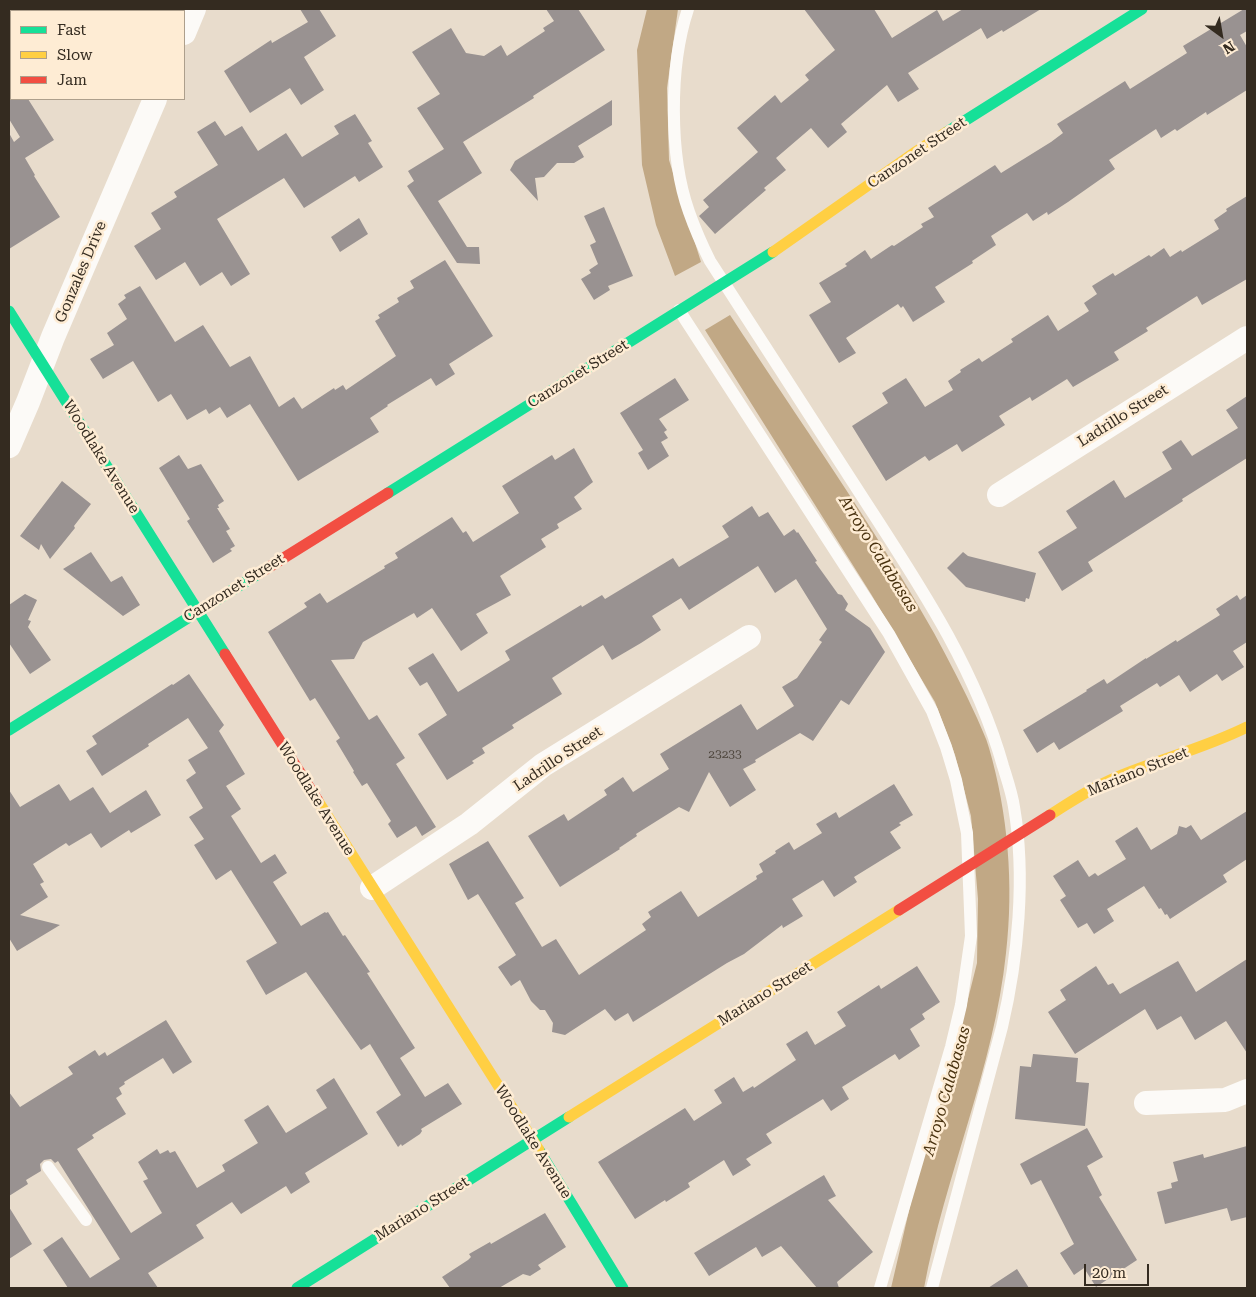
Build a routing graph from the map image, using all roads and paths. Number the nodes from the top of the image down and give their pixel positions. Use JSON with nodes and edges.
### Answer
{"nodes":[{"id":1,"x":194,"y":9,"type":"edge"},
{"id":2,"x":688,"y":9,"type":"edge"},
{"id":3,"x":1142,"y":9,"type":"edge"},
{"id":4,"x":185,"y":30,"type":"edge"},
{"id":5,"x":155,"y":100,"type":"edge"},
{"id":6,"x":724,"y":283,"type":"junction"},
{"id":7,"x":679,"y":310,"type":"junction"},
{"id":8,"x":9,"y":311,"type":"edge"},
{"id":9,"x":1247,"y":338,"type":"edge"},
{"id":10,"x":42,"y":365,"type":"junction"},
{"id":11,"x":9,"y":446,"type":"edge"},
{"id":12,"x":999,"y":495,"type":"dead end"},
{"id":13,"x":198,"y":610,"type":"junction"},
{"id":14,"x":749,"y":637,"type":"dead end"},
{"id":15,"x":1247,"y":727,"type":"edge"},
{"id":16,"x":9,"y":730,"type":"edge"},
{"id":17,"x":1017,"y":836,"type":"junction"},
{"id":18,"x":968,"y":868,"type":"junction"},
{"id":19,"x":372,"y":888,"type":"junction"},
{"id":20,"x":1247,"y":1091,"type":"edge"},
{"id":21,"x":1146,"y":1103,"type":"dead end"},
{"id":22,"x":533,"y":1140,"type":"junction"},
{"id":23,"x":48,"y":1167,"type":"dead end"},
{"id":24,"x":86,"y":1220,"type":"dead end"},
{"id":25,"x":296,"y":1288,"type":"edge"},
{"id":26,"x":623,"y":1288,"type":"edge"},
{"id":27,"x":880,"y":1288,"type":"edge"},
{"id":28,"x":932,"y":1288,"type":"edge"}],
"edges":[{"from":1,"to":4,"type":"street"},
{"from":2,"to":6,"type":"lane"},
{"from":3,"to":6,"type":"street","name":"Canzonet Street"},
{"from":5,"to":10,"type":"street","name":"Gonzales Drive"},
{"from":6,"to":7,"type":"street","name":"Canzonet Street"},
{"from":6,"to":17,"type":"lane"},
{"from":7,"to":13,"type":"street","name":"Canzonet Street"},
{"from":7,"to":18,"type":"lane"},
{"from":8,"to":10,"type":"street","name":"Woodlake Avenue"},
{"from":9,"to":12,"type":"street","name":"Ladrillo Street"},
{"from":10,"to":11,"type":"street","name":"Gonzales Drive"},
{"from":10,"to":13,"type":"street","name":"Woodlake Avenue"},
{"from":13,"to":16,"type":"street","name":"Canzonet Street"},
{"from":13,"to":19,"type":"street","name":"Woodlake Avenue"},
{"from":14,"to":19,"type":"street","name":"Ladrillo Street"},
{"from":15,"to":17,"type":"street","name":"Mariano Street"},
{"from":17,"to":18,"type":"street","name":"Mariano Street"},
{"from":17,"to":28,"type":"lane"},
{"from":18,"to":22,"type":"street","name":"Mariano Street"},
{"from":18,"to":27,"type":"lane"},
{"from":19,"to":22,"type":"street","name":"Woodlake Avenue"},
{"from":20,"to":21,"type":"street"},
{"from":22,"to":25,"type":"street","name":"Mariano Street"},
{"from":22,"to":26,"type":"street","name":"Woodlake Avenue"},
{"from":23,"to":24,"type":"lane"}]}
